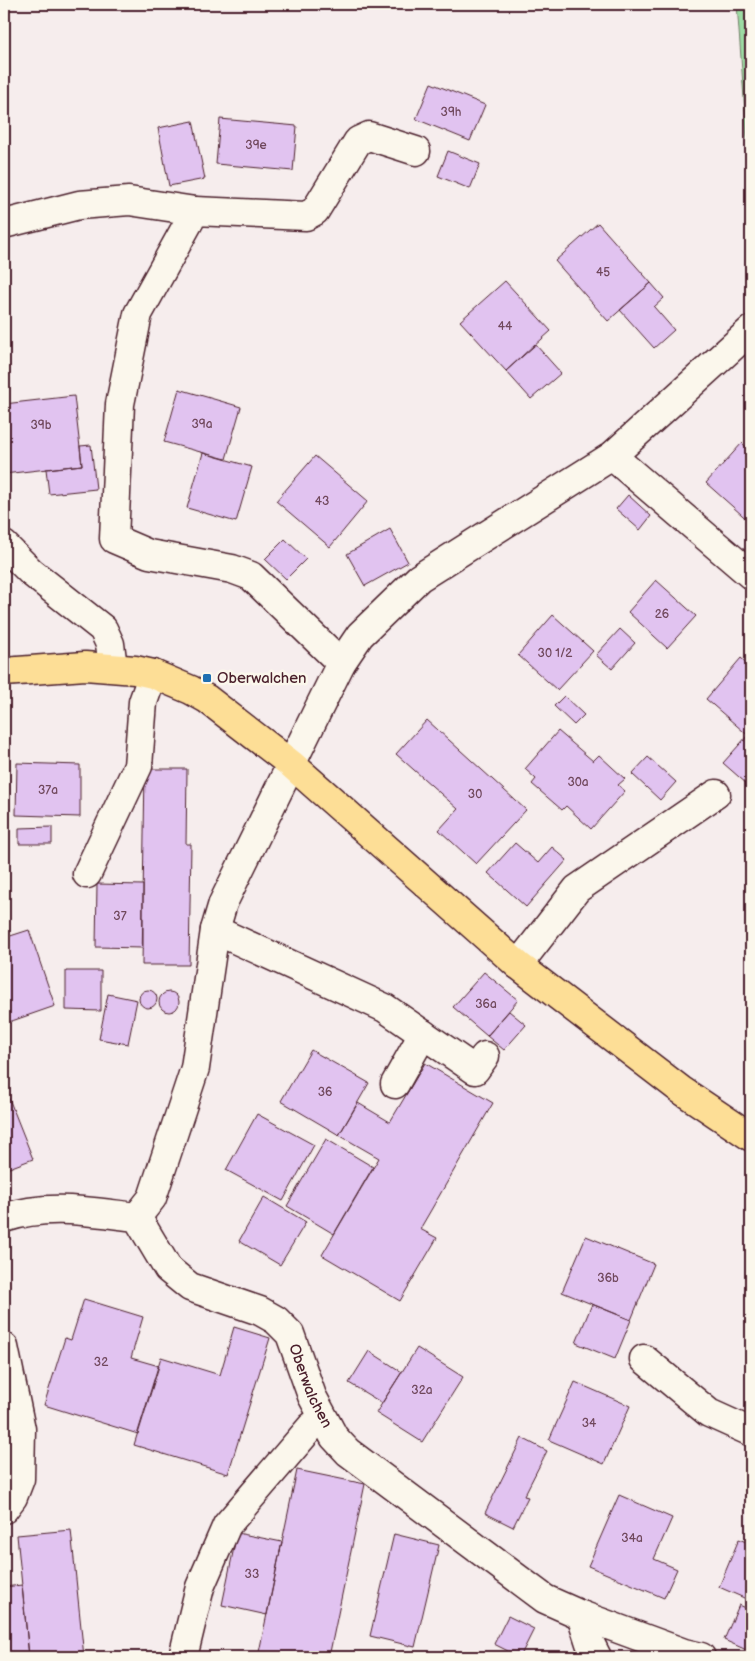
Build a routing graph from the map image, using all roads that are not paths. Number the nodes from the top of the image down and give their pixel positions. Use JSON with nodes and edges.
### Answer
{"nodes":[{"id":1,"x":416,"y":152,"type":"dead end"},
{"id":2,"x":195,"y":211,"type":"junction"},
{"id":3,"x":4,"y":224,"type":"edge"},
{"id":4,"x":751,"y":330,"type":"edge"},
{"id":5,"x":612,"y":456,"type":"junction"},
{"id":6,"x":4,"y":545,"type":"edge"},
{"id":7,"x":751,"y":575,"type":"edge"},
{"id":8,"x":340,"y":663,"type":"junction"},
{"id":9,"x":113,"y":667,"type":"junction"},
{"id":10,"x":4,"y":672,"type":"edge"},
{"id":11,"x":153,"y":674,"type":"junction"},
{"id":12,"x":290,"y":764,"type":"junction"},
{"id":13,"x":716,"y":794,"type":"dead end"},
{"id":14,"x":87,"y":874,"type":"dead end"},
{"id":15,"x":214,"y":930,"type":"junction"},
{"id":16,"x":518,"y":965,"type":"junction"},
{"id":17,"x":424,"y":1034,"type":"junction"},
{"id":18,"x":485,"y":1056,"type":"dead end"},
{"id":19,"x":395,"y":1084,"type":"dead end"},
{"id":20,"x":751,"y":1137,"type":"edge"},
{"id":21,"x":137,"y":1217,"type":"junction"},
{"id":22,"x":4,"y":1218,"type":"edge"},
{"id":23,"x":4,"y":1346,"type":"edge"},
{"id":24,"x":644,"y":1359,"type":"dead end"},
{"id":25,"x":323,"y":1418,"type":"junction"},
{"id":26,"x":751,"y":1432,"type":"edge"},
{"id":27,"x":4,"y":1510,"type":"edge"},
{"id":28,"x":580,"y":1615,"type":"junction"},
{"id":29,"x":183,"y":1657,"type":"edge"},
{"id":30,"x":597,"y":1657,"type":"edge"},
{"id":31,"x":701,"y":1657,"type":"edge"}],
"edges":[{"from":1,"to":2,"type":"street"},
{"from":2,"to":3,"type":"street"},
{"from":2,"to":8,"type":"street"},
{"from":4,"to":5,"type":"street"},
{"from":5,"to":7,"type":"street"},
{"from":5,"to":8,"type":"street"},
{"from":6,"to":9,"type":"street"},
{"from":8,"to":12,"type":"street"},
{"from":9,"to":10,"type":"main road"},
{"from":9,"to":11,"type":"main road"},
{"from":11,"to":12,"type":"main road"},
{"from":11,"to":14,"type":"street"},
{"from":12,"to":15,"type":"street"},
{"from":12,"to":16,"type":"main road"},
{"from":13,"to":16,"type":"street"},
{"from":15,"to":17,"type":"street"},
{"from":15,"to":21,"type":"street"},
{"from":16,"to":20,"type":"main road"},
{"from":17,"to":18,"type":"street"},
{"from":17,"to":19,"type":"street"},
{"from":21,"to":22,"type":"street"},
{"from":21,"to":25,"type":"street","name":"Oberwalchen"},
{"from":23,"to":27,"type":"street"},
{"from":24,"to":26,"type":"street"},
{"from":25,"to":28,"type":"street","name":"Oberwalchen"},
{"from":25,"to":29,"type":"street"},
{"from":28,"to":30,"type":"street"},
{"from":28,"to":31,"type":"street","name":"Oberwalchen"}]}
